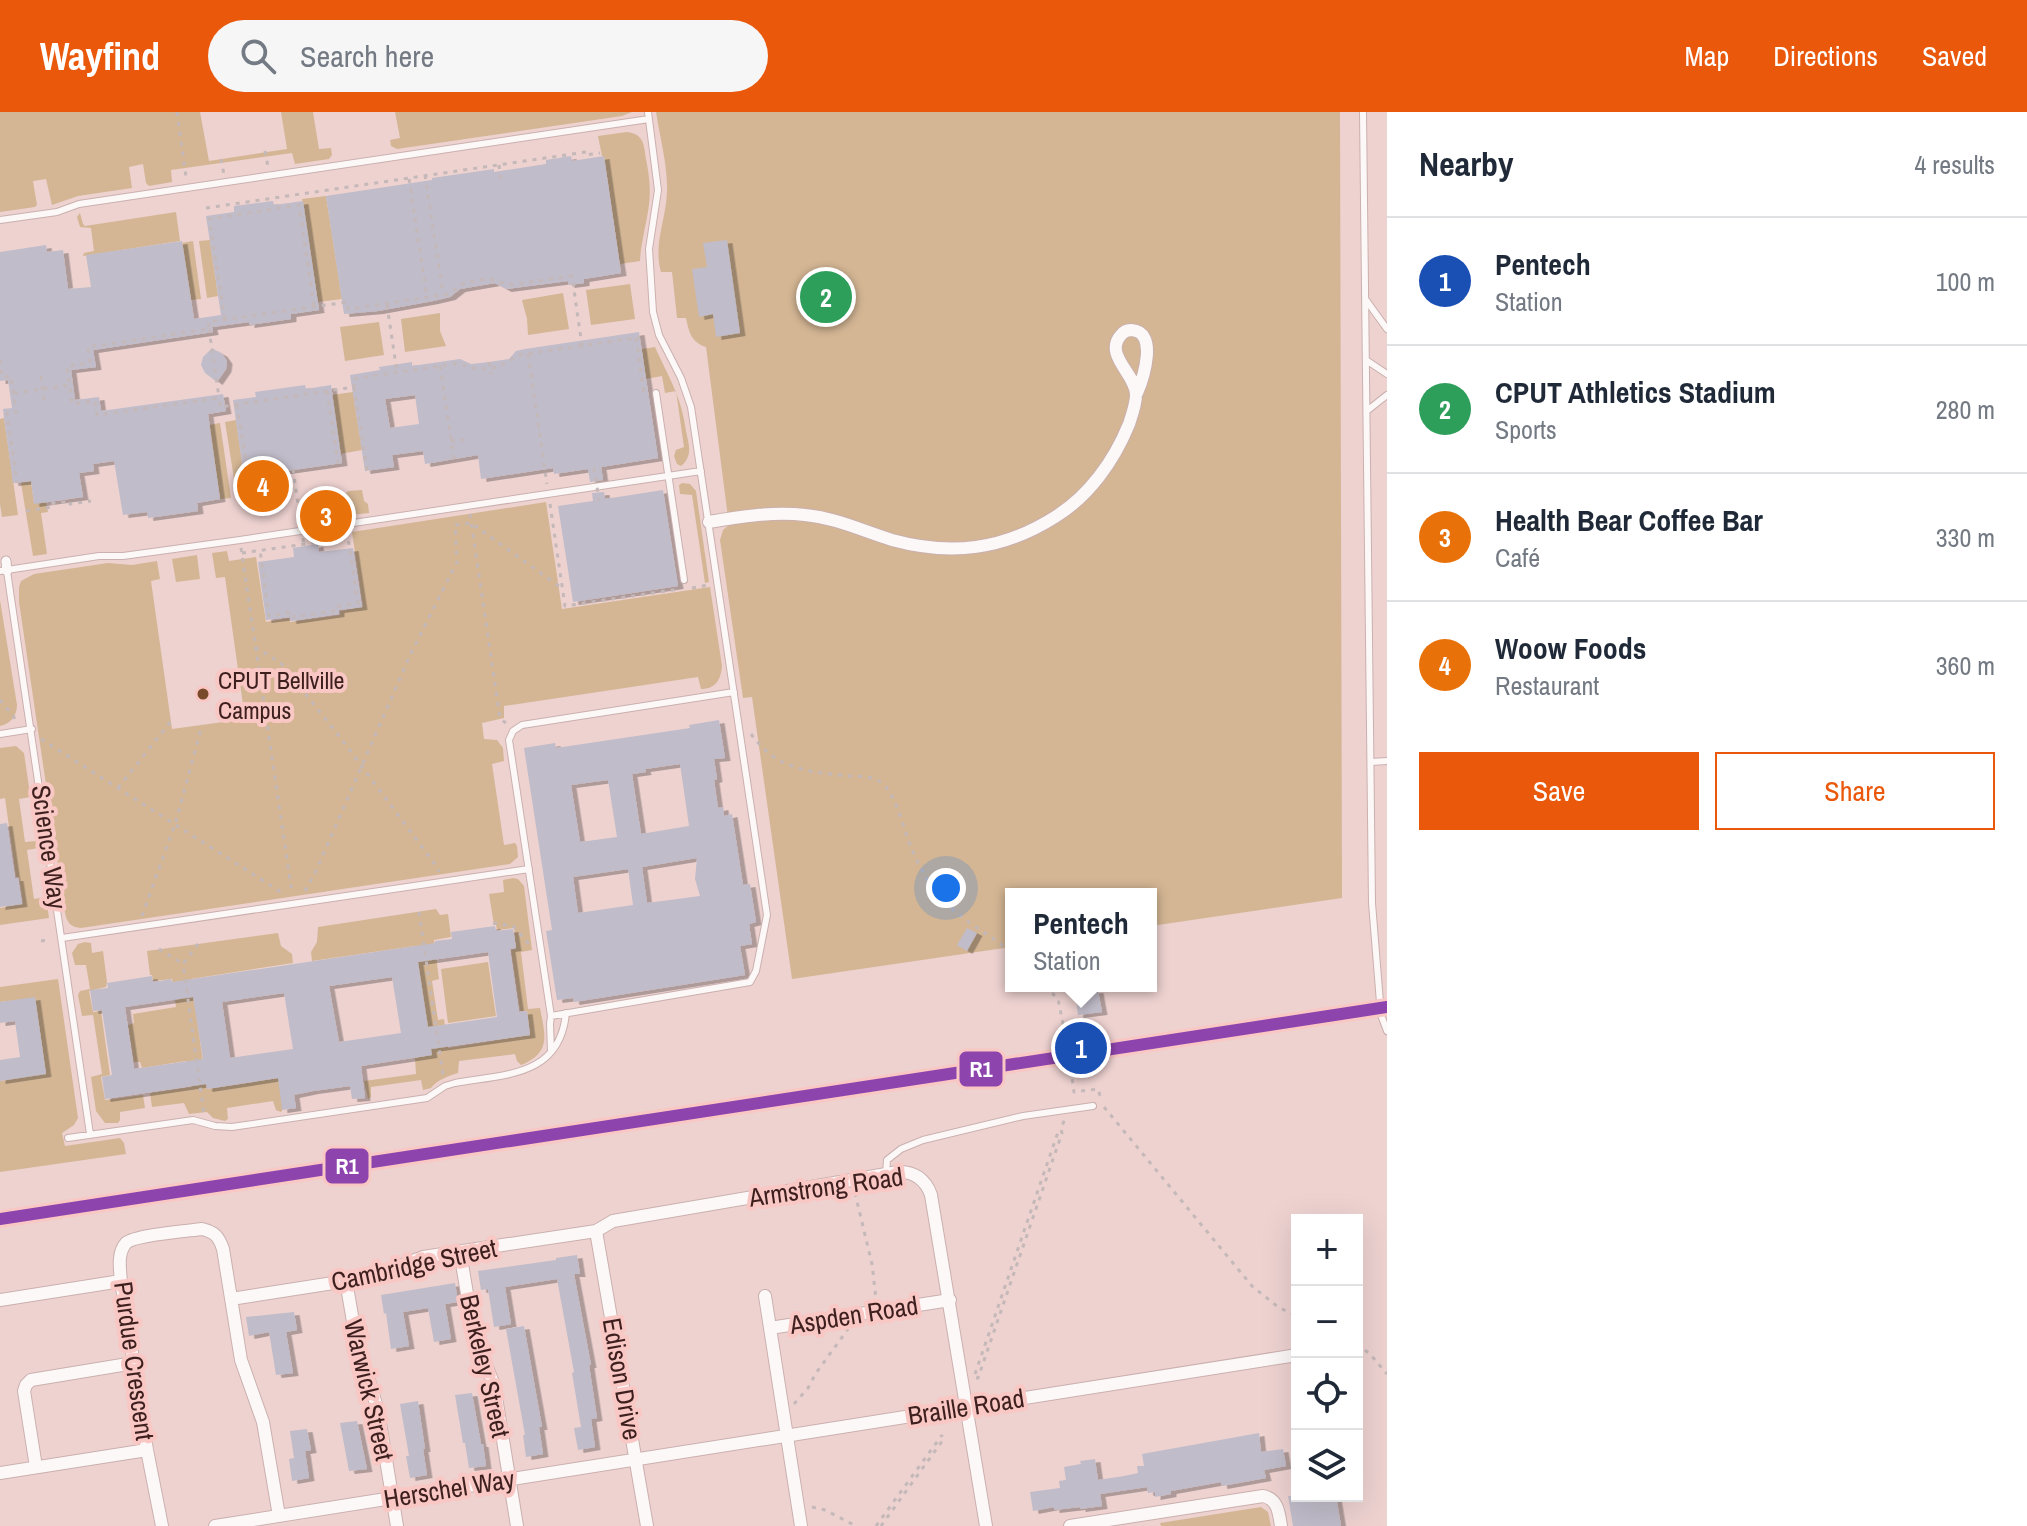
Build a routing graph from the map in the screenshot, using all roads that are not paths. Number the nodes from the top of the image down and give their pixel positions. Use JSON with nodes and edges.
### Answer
{"nodes":[{"id":1,"x":1363,"y":112,"type":"edge"},
{"id":2,"x":649,"y":116,"type":"edge"},
{"id":3,"x":0,"y":220,"type":"edge"},
{"id":4,"x":1366,"y":300,"type":"junction"},
{"id":5,"x":1387,"y":329,"type":"edge"},
{"id":6,"x":1366,"y":360,"type":"junction"},
{"id":7,"x":1387,"y":374,"type":"edge"},
{"id":8,"x":656,"y":393,"type":"dead end"},
{"id":9,"x":1137,"y":393,"type":"dead end"},
{"id":10,"x":1387,"y":395,"type":"edge"},
{"id":11,"x":1367,"y":410,"type":"junction"},
{"id":12,"x":701,"y":471,"type":"junction"},
{"id":13,"x":669,"y":475,"type":"junction"},
{"id":14,"x":709,"y":522,"type":"junction"},
{"id":15,"x":204,"y":544,"type":"junction"},
{"id":16,"x":163,"y":550,"type":"junction"},
{"id":17,"x":67,"y":552,"type":"dead end"},
{"id":18,"x":205,"y":554,"type":"dead end"},
{"id":19,"x":164,"y":560,"type":"dead end"},
{"id":20,"x":68,"y":561,"type":"junction"},
{"id":21,"x":4,"y":568,"type":"edge"},
{"id":22,"x":684,"y":580,"type":"dead end"},
{"id":23,"x":734,"y":692,"type":"junction"},
{"id":24,"x":32,"y":729,"type":"junction"},
{"id":25,"x":0,"y":734,"type":"edge"},
{"id":26,"x":1387,"y":761,"type":"edge"},
{"id":27,"x":1371,"y":762,"type":"junction"},
{"id":28,"x":529,"y":869,"type":"junction"},
{"id":29,"x":62,"y":938,"type":"junction"},
{"id":30,"x":566,"y":1013,"type":"junction"},
{"id":31,"x":551,"y":1016,"type":"junction"},
{"id":32,"x":1387,"y":1031,"type":"edge"},
{"id":33,"x":551,"y":1051,"type":"junction"},
{"id":34,"x":1093,"y":1106,"type":"dead end"},
{"id":35,"x":90,"y":1134,"type":"junction"},
{"id":36,"x":68,"y":1138,"type":"dead end"},
{"id":37,"x":886,"y":1174,"type":"junction"},
{"id":38,"x":596,"y":1231,"type":"junction"},
{"id":39,"x":460,"y":1252,"type":"junction"},
{"id":40,"x":121,"y":1281,"type":"junction"},
{"id":41,"x":346,"y":1281,"type":"junction"},
{"id":42,"x":765,"y":1296,"type":"dead end"},
{"id":43,"x":231,"y":1299,"type":"junction"},
{"id":44,"x":0,"y":1300,"type":"edge"},
{"id":45,"x":950,"y":1300,"type":"junction"},
{"id":46,"x":770,"y":1328,"type":"junction"},
{"id":47,"x":1291,"y":1356,"type":"edge"},
{"id":48,"x":134,"y":1363,"type":"junction"},
{"id":49,"x":966,"y":1407,"type":"junction"},
{"id":50,"x":786,"y":1435,"type":"junction"},
{"id":51,"x":147,"y":1450,"type":"junction"},
{"id":52,"x":636,"y":1459,"type":"junction"},
{"id":53,"x":36,"y":1467,"type":"junction"},
{"id":54,"x":0,"y":1473,"type":"edge"},
{"id":55,"x":509,"y":1479,"type":"junction"},
{"id":56,"x":393,"y":1498,"type":"junction"},
{"id":57,"x":276,"y":1520,"type":"edge"},
{"id":58,"x":162,"y":1526,"type":"edge"},
{"id":59,"x":215,"y":1526,"type":"edge"},
{"id":60,"x":397,"y":1526,"type":"edge"},
{"id":61,"x":517,"y":1526,"type":"edge"},
{"id":62,"x":647,"y":1526,"type":"edge"},
{"id":63,"x":801,"y":1526,"type":"edge"},
{"id":64,"x":986,"y":1526,"type":"edge"},
{"id":65,"x":1070,"y":1526,"type":"edge"},
{"id":66,"x":1281,"y":1526,"type":"edge"}],
"edges":[{"from":1,"to":4,"type":"lane"},
{"from":2,"to":3,"type":"lane"},
{"from":2,"to":12,"type":"lane"},
{"from":4,"to":5,"type":"lane"},
{"from":4,"to":6,"type":"lane"},
{"from":6,"to":7,"type":"lane"},
{"from":6,"to":11,"type":"lane"},
{"from":8,"to":13,"type":"lane"},
{"from":9,"to":14,"type":"street"},
{"from":10,"to":11,"type":"lane"},
{"from":11,"to":27,"type":"lane"},
{"from":12,"to":13,"type":"lane"},
{"from":12,"to":14,"type":"lane"},
{"from":13,"to":15,"type":"lane"},
{"from":13,"to":22,"type":"lane"},
{"from":14,"to":23,"type":"lane"},
{"from":15,"to":16,"type":"lane"},
{"from":15,"to":18,"type":"lane"},
{"from":16,"to":19,"type":"lane"},
{"from":16,"to":20,"type":"lane"},
{"from":17,"to":20,"type":"lane"},
{"from":20,"to":21,"type":"lane"},
{"from":21,"to":24,"type":"lane","name":"Science Way"},
{"from":23,"to":28,"type":"lane"},
{"from":23,"to":30,"type":"lane"},
{"from":24,"to":25,"type":"lane"},
{"from":24,"to":29,"type":"lane","name":"Science Way"},
{"from":26,"to":27,"type":"lane"},
{"from":27,"to":32,"type":"lane"},
{"from":28,"to":29,"type":"lane"},
{"from":28,"to":31,"type":"lane"},
{"from":29,"to":35,"type":"lane","name":"Science Way"},
{"from":30,"to":31,"type":"lane"},
{"from":30,"to":33,"type":"lane"},
{"from":31,"to":33,"type":"lane"},
{"from":33,"to":35,"type":"lane"},
{"from":34,"to":37,"type":"lane"},
{"from":35,"to":36,"type":"lane"},
{"from":37,"to":38,"type":"street","name":"Armstrong Road"},
{"from":37,"to":45,"type":"street","name":"Armstrong Road"},
{"from":38,"to":39,"type":"street","name":"Cambridge Street"},
{"from":38,"to":52,"type":"street","name":"Edison Drive"},
{"from":39,"to":41,"type":"street","name":"Cambridge Street"},
{"from":39,"to":55,"type":"street","name":"Berkeley Street"},
{"from":40,"to":43,"type":"street","name":"Purdue Crescent"},
{"from":40,"to":44,"type":"street"},
{"from":40,"to":48,"type":"street","name":"Purdue Crescent"},
{"from":41,"to":43,"type":"street","name":"Cambridge Street"},
{"from":41,"to":56,"type":"street","name":"Warwick Street"},
{"from":42,"to":46,"type":"street"},
{"from":43,"to":57,"type":"street","name":"Purdue Crescent"},
{"from":45,"to":46,"type":"street","name":"Aspden Road"},
{"from":45,"to":49,"type":"street","name":"Armstrong Road"},
{"from":46,"to":50,"type":"street","name":"Aspden Road"},
{"from":47,"to":49,"type":"street","name":"Braille Road"},
{"from":48,"to":51,"type":"street","name":"Purdue Crescent"},
{"from":48,"to":53,"type":"street"},
{"from":49,"to":50,"type":"street","name":"Braille Road"},
{"from":49,"to":64,"type":"street","name":"Armstrong Road"},
{"from":50,"to":52,"type":"street","name":"Braille Road"},
{"from":50,"to":63,"type":"street","name":"Aspden Road"},
{"from":51,"to":53,"type":"street"},
{"from":51,"to":58,"type":"street","name":"Purdue Crescent"},
{"from":52,"to":55,"type":"street","name":"Herschel Way"},
{"from":52,"to":62,"type":"street","name":"Edison Drive"},
{"from":53,"to":54,"type":"street"},
{"from":55,"to":56,"type":"street","name":"Herschel Way"},
{"from":55,"to":61,"type":"street","name":"Berkeley Street"},
{"from":56,"to":57,"type":"street","name":"Herschel Way"},
{"from":56,"to":60,"type":"street","name":"Warwick Street"},
{"from":57,"to":59,"type":"street","name":"Herschel Way"},
{"from":65,"to":66,"type":"street"}]}
